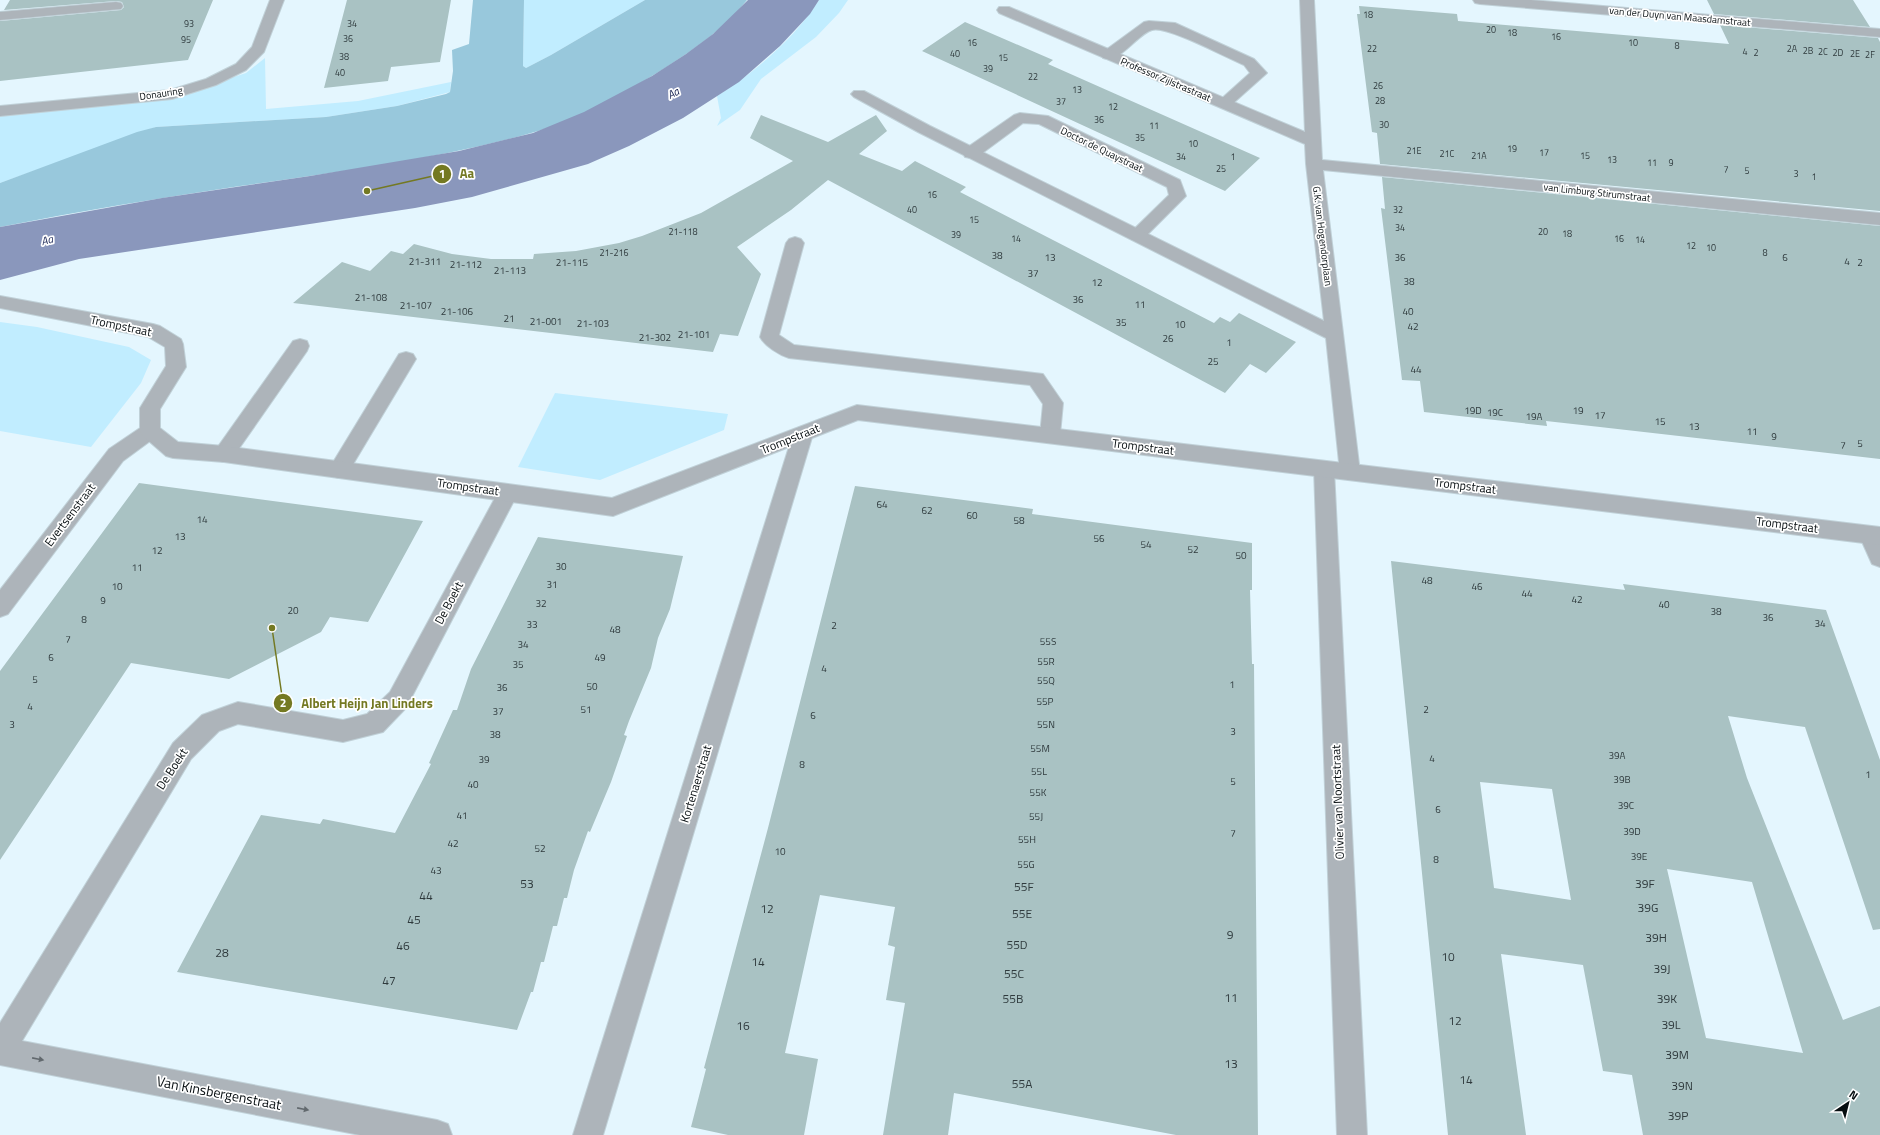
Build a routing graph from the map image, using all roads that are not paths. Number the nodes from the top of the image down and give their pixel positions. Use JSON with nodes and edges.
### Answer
{"nodes":[{"id":1,"x":277,"y":0,"type":"edge"},
{"id":2,"x":1307,"y":0,"type":"edge"},
{"id":3,"x":1480,"y":0,"type":"edge"},
{"id":4,"x":116,"y":6,"type":"dead end"},
{"id":5,"x":1004,"y":10,"type":"dead end"},
{"id":6,"x":0,"y":16,"type":"edge"},
{"id":7,"x":1880,"y":33,"type":"edge"},
{"id":8,"x":1108,"y":54,"type":"junction"},
{"id":9,"x":859,"y":94,"type":"dead end"},
{"id":10,"x":1225,"y":103,"type":"junction"},
{"id":11,"x":0,"y":111,"type":"edge"},
{"id":12,"x":1312,"y":141,"type":"junction"},
{"id":13,"x":971,"y":153,"type":"junction"},
{"id":14,"x":1314,"y":164,"type":"junction"},
{"id":15,"x":1880,"y":219,"type":"edge"},
{"id":16,"x":1136,"y":235,"type":"junction"},
{"id":17,"x":795,"y":243,"type":"dead end"},
{"id":18,"x":0,"y":302,"type":"edge"},
{"id":19,"x":1335,"y":334,"type":"junction"},
{"id":20,"x":300,"y":346,"type":"dead end"},
{"id":21,"x":406,"y":359,"type":"dead end"},
{"id":22,"x":150,"y":432,"type":"junction"},
{"id":23,"x":803,"y":434,"type":"junction"},
{"id":24,"x":1050,"y":435,"type":"junction"},
{"id":25,"x":224,"y":454,"type":"junction"},
{"id":26,"x":1324,"y":469,"type":"junction"},
{"id":27,"x":338,"y":470,"type":"junction"},
{"id":28,"x":1350,"y":472,"type":"junction"},
{"id":29,"x":508,"y":493,"type":"junction"},
{"id":30,"x":1875,"y":535,"type":"edge"},
{"id":31,"x":1880,"y":558,"type":"edge"},
{"id":32,"x":0,"y":607,"type":"edge"},
{"id":33,"x":0,"y":1050,"type":"edge"},
{"id":34,"x":437,"y":1135,"type":"edge"},
{"id":35,"x":588,"y":1135,"type":"edge"},
{"id":36,"x":1352,"y":1135,"type":"edge"}],
"edges":[{"from":1,"to":11,"type":"street","name":"Donauring"},
{"from":2,"to":12,"type":"street","name":"G.K. van Hogendorplaan"},
{"from":3,"to":7,"type":"street","name":"van der Duyn van Maasdamstraat"},
{"from":4,"to":6,"type":"street"},
{"from":5,"to":8,"type":"street","name":"Professor Zijlstrastraat"},
{"from":8,"to":10,"type":"street","name":"Professor Zijlstrastraat"},
{"from":8,"to":10,"type":"street","name":"Professor Zijlstrastraat"},
{"from":9,"to":13,"type":"street"},
{"from":10,"to":12,"type":"street","name":"Professor Zijlstrastraat"},
{"from":12,"to":14,"type":"street","name":"G.K. van Hogendorplaan"},
{"from":13,"to":16,"type":"street"},
{"from":13,"to":16,"type":"street","name":"Doctor de Quaystraat"},
{"from":14,"to":15,"type":"street","name":"van Limburg Stirumstraat"},
{"from":14,"to":19,"type":"street","name":"G.K. van Hogendorplaan"},
{"from":16,"to":19,"type":"street"},
{"from":17,"to":24,"type":"street"},
{"from":18,"to":22,"type":"street","name":"Trompstraat"},
{"from":19,"to":28,"type":"street","name":"G.K. van Hogendorplaan"},
{"from":20,"to":25,"type":"street"},
{"from":21,"to":27,"type":"street"},
{"from":22,"to":25,"type":"street","name":"Trompstraat"},
{"from":22,"to":32,"type":"street","name":"Evertsenstraat"},
{"from":23,"to":24,"type":"street","name":"Trompstraat"},
{"from":23,"to":29,"type":"street","name":"Trompstraat"},
{"from":23,"to":35,"type":"street","name":"Kortenaerstraat"},
{"from":24,"to":26,"type":"street","name":"Trompstraat"},
{"from":25,"to":27,"type":"street","name":"Trompstraat"},
{"from":26,"to":28,"type":"street","name":"Trompstraat"},
{"from":26,"to":36,"type":"street","name":"Olivier van Noortstraat"},
{"from":27,"to":29,"type":"street","name":"Trompstraat"},
{"from":28,"to":30,"type":"street","name":"Trompstraat"},
{"from":29,"to":33,"type":"street","name":"De Boekt"},
{"from":30,"to":31,"type":"street"},
{"from":33,"to":34,"type":"street","name":"Van Kinsbergenstraat","one_way":true}]}
